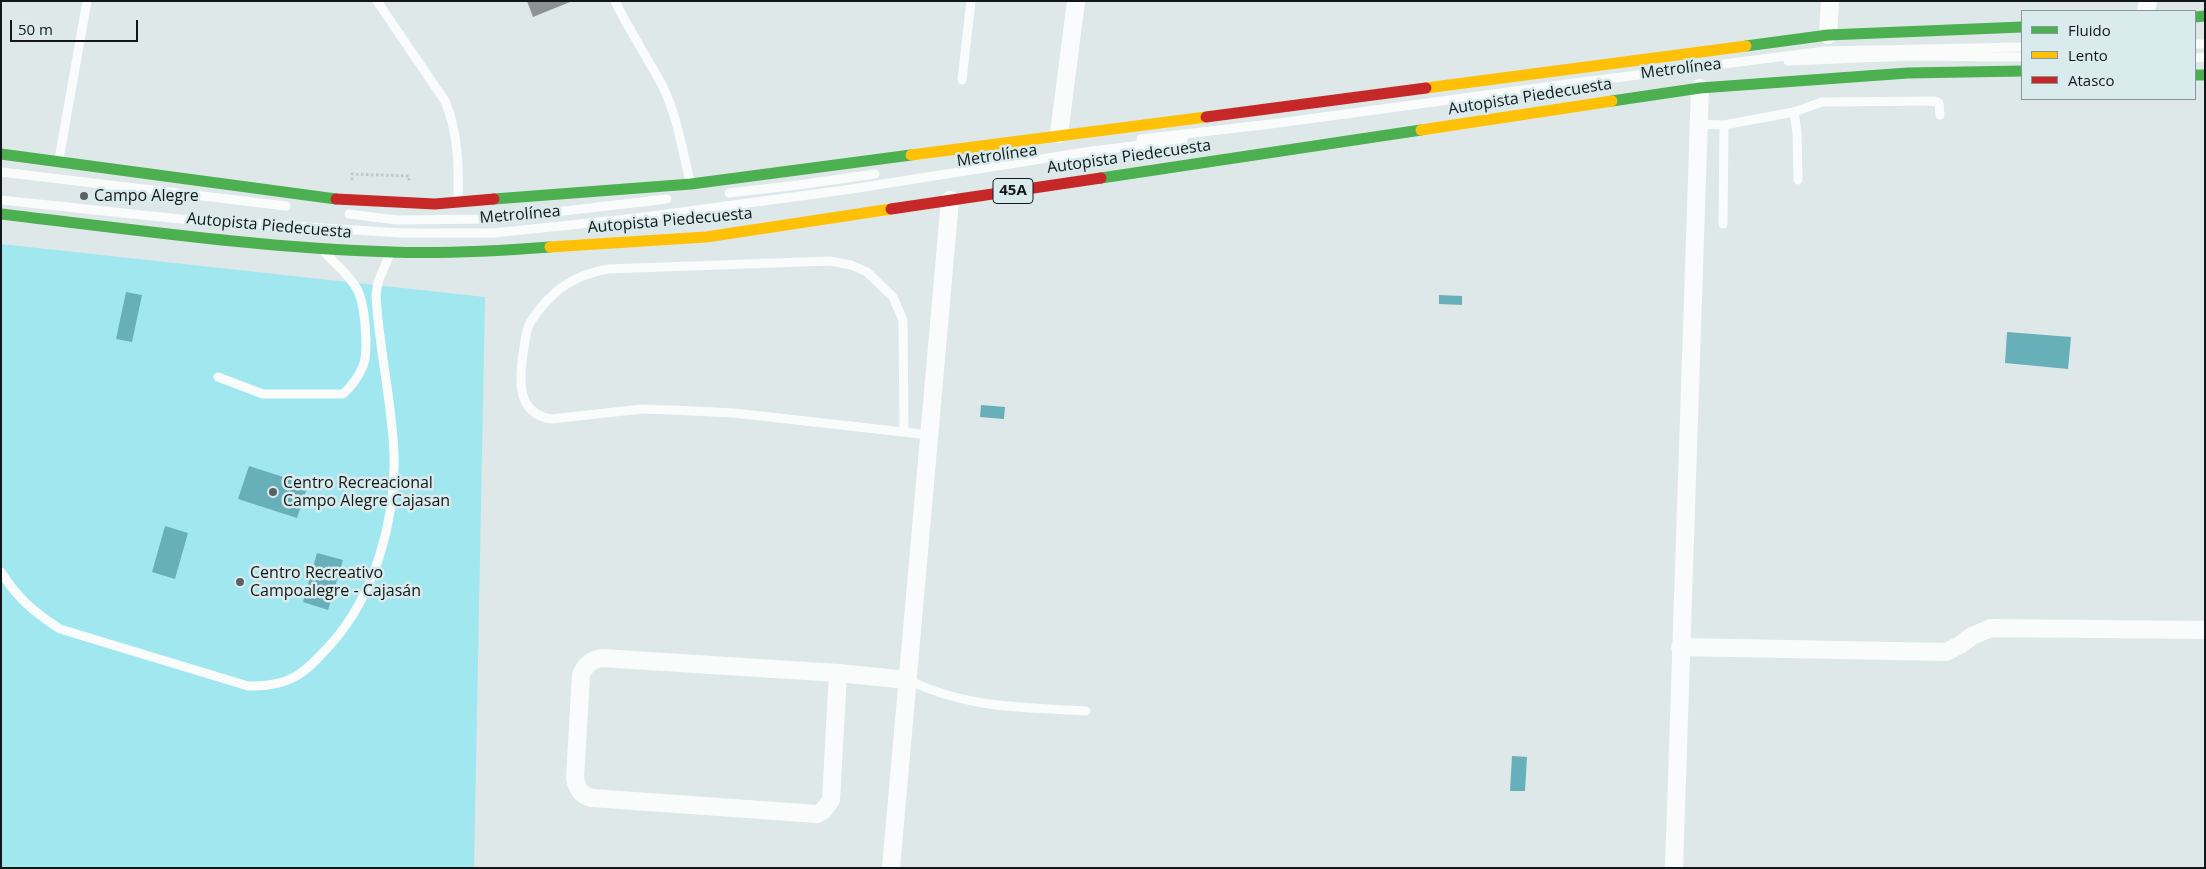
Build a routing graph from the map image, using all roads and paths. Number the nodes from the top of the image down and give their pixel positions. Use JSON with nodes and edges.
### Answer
{"nodes":[{"id":1,"x":87,"y":1,"type":"edge"},
{"id":2,"x":377,"y":1,"type":"edge"},
{"id":3,"x":615,"y":1,"type":"edge"},
{"id":4,"x":971,"y":1,"type":"edge"},
{"id":5,"x":1076,"y":1,"type":"edge"},
{"id":6,"x":1830,"y":1,"type":"edge"},
{"id":7,"x":2021,"y":27,"type":"edge"},
{"id":8,"x":1828,"y":35,"type":"junction"},
{"id":9,"x":2021,"y":47,"type":"edge"},
{"id":10,"x":2021,"y":56,"type":"edge"},
{"id":11,"x":2021,"y":71,"type":"edge"},
{"id":12,"x":962,"y":80,"type":"dead end"},
{"id":13,"x":1700,"y":88,"type":"junction"},
{"id":14,"x":1794,"y":112,"type":"junction"},
{"id":15,"x":1940,"y":115,"type":"dead end"},
{"id":16,"x":1697,"y":124,"type":"junction"},
{"id":17,"x":1724,"y":125,"type":"junction"},
{"id":18,"x":1059,"y":134,"type":"junction"},
{"id":19,"x":1027,"y":151,"type":"dead end"},
{"id":20,"x":1,"y":154,"type":"edge"},
{"id":21,"x":59,"y":162,"type":"junction"},
{"id":22,"x":1,"y":172,"type":"edge"},
{"id":23,"x":884,"y":172,"type":"dead end"},
{"id":24,"x":1798,"y":180,"type":"dead end"},
{"id":25,"x":691,"y":184,"type":"junction"},
{"id":26,"x":719,"y":194,"type":"dead end"},
{"id":27,"x":680,"y":198,"type":"dead end"},
{"id":28,"x":1,"y":200,"type":"edge"},
{"id":29,"x":950,"y":200,"type":"junction"},
{"id":30,"x":458,"y":202,"type":"junction"},
{"id":31,"x":298,"y":208,"type":"dead end"},
{"id":32,"x":338,"y":212,"type":"dead end"},
{"id":33,"x":1,"y":214,"type":"edge"},
{"id":34,"x":1723,"y":224,"type":"dead end"},
{"id":35,"x":321,"y":248,"type":"junction"},
{"id":36,"x":392,"y":252,"type":"junction"},
{"id":37,"x":218,"y":377,"type":"dead end"},
{"id":38,"x":904,"y":432,"type":"junction"},
{"id":39,"x":930,"y":435,"type":"junction"},
{"id":40,"x":1,"y":572,"type":"edge"},
{"id":41,"x":2205,"y":630,"type":"edge"},
{"id":42,"x":1680,"y":647,"type":"junction"},
{"id":43,"x":838,"y":673,"type":"junction"},
{"id":44,"x":908,"y":680,"type":"junction"},
{"id":45,"x":1086,"y":711,"type":"dead end"},
{"id":46,"x":891,"y":868,"type":"edge"},
{"id":47,"x":1674,"y":868,"type":"edge"}],
"edges":[{"from":1,"to":21,"type":"lane"},
{"from":2,"to":30,"type":"lane"},
{"from":3,"to":25,"type":"lane"},
{"from":4,"to":12,"type":"lane"},
{"from":5,"to":18,"type":"street"},
{"from":6,"to":8,"type":"street"},
{"from":7,"to":8,"type":"highway","name":"Autopista Piedecuesta"},
{"from":8,"to":18,"type":"highway","name":"Autopista Piedecuesta"},
{"from":9,"to":19,"type":"lane","name":"Metrolínea"},
{"from":10,"to":28,"type":"lane","name":"Metrolínea"},
{"from":11,"to":13,"type":"highway","name":"Autopista Piedecuesta","number":"45A"},
{"from":13,"to":16,"type":"street"},
{"from":13,"to":29,"type":"highway","name":"Autopista Piedecuesta","number":"45A"},
{"from":14,"to":15,"type":"lane"},
{"from":14,"to":17,"type":"lane"},
{"from":14,"to":24,"type":"lane"},
{"from":16,"to":17,"type":"lane"},
{"from":16,"to":42,"type":"street"},
{"from":17,"to":34,"type":"lane"},
{"from":18,"to":25,"type":"highway","name":"Autopista Piedecuesta"},
{"from":20,"to":21,"type":"highway","name":"Autopista Piedecuesta"},
{"from":21,"to":30,"type":"highway","name":"Autopista Piedecuesta"},
{"from":22,"to":31,"type":"lane"},
{"from":23,"to":26,"type":"lane"},
{"from":25,"to":30,"type":"highway","name":"Autopista Piedecuesta"},
{"from":27,"to":32,"type":"lane","name":"Metrolínea"},
{"from":29,"to":36,"type":"highway","name":"Autopista Piedecuesta","number":"45A"},
{"from":29,"to":39,"type":"street"},
{"from":33,"to":35,"type":"highway","name":"Autopista Piedecuesta","number":"45A"},
{"from":35,"to":36,"type":"highway","name":"Autopista Piedecuesta","number":"45A"},
{"from":35,"to":37,"type":"lane"},
{"from":36,"to":40,"type":"lane"},
{"from":38,"to":38,"type":"lane"},
{"from":38,"to":39,"type":"lane"},
{"from":39,"to":44,"type":"street"},
{"from":41,"to":42,"type":"street"},
{"from":42,"to":47,"type":"street"},
{"from":43,"to":43,"type":"street"},
{"from":43,"to":44,"type":"street"},
{"from":44,"to":45,"type":"lane"},
{"from":44,"to":46,"type":"street"}]}
